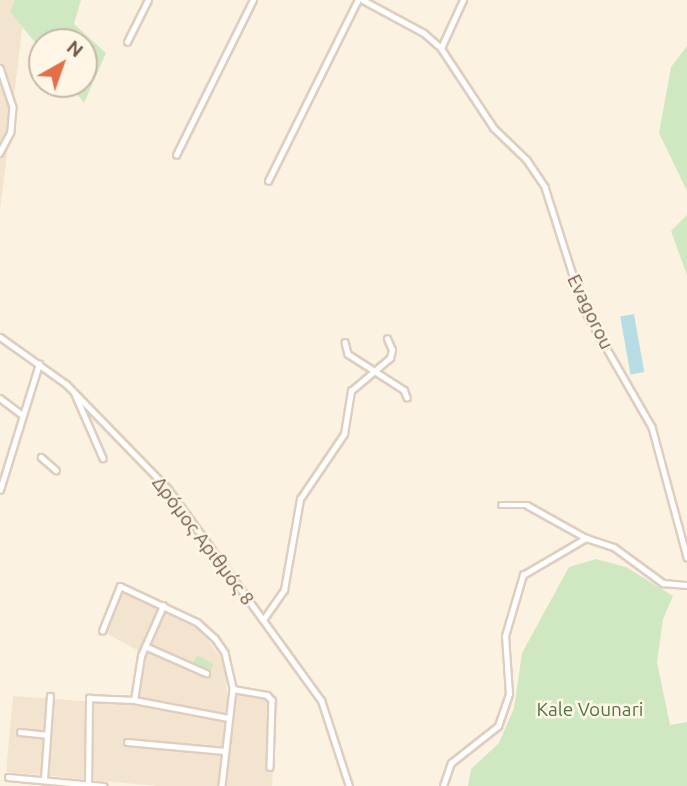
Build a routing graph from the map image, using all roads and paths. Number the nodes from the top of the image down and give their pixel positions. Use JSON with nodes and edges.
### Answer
{"nodes":[{"id":1,"x":148,"y":0,"type":"edge"},
{"id":2,"x":254,"y":0,"type":"edge"},
{"id":3,"x":361,"y":0,"type":"edge"},
{"id":4,"x":463,"y":0,"type":"edge"},
{"id":5,"x":127,"y":42,"type":"dead end"},
{"id":6,"x":441,"y":48,"type":"junction"},
{"id":7,"x":0,"y":68,"type":"edge"},
{"id":8,"x":0,"y":153,"type":"edge"},
{"id":9,"x":176,"y":155,"type":"dead end"},
{"id":10,"x":268,"y":181,"type":"dead end"},
{"id":11,"x":0,"y":337,"type":"edge"},
{"id":12,"x":387,"y":339,"type":"dead end"},
{"id":13,"x":345,"y":342,"type":"dead end"},
{"id":14,"x":39,"y":363,"type":"junction"},
{"id":15,"x":377,"y":372,"type":"junction"},
{"id":16,"x":75,"y":393,"type":"junction"},
{"id":17,"x":407,"y":397,"type":"dead end"},
{"id":18,"x":0,"y":398,"type":"edge"},
{"id":19,"x":21,"y":414,"type":"junction"},
{"id":20,"x":41,"y":457,"type":"dead end"},
{"id":21,"x":103,"y":458,"type":"dead end"},
{"id":22,"x":56,"y":470,"type":"dead end"},
{"id":23,"x":0,"y":490,"type":"edge"},
{"id":24,"x":501,"y":505,"type":"dead end"},
{"id":25,"x":586,"y":538,"type":"junction"},
{"id":26,"x":687,"y":557,"type":"edge"},
{"id":27,"x":687,"y":585,"type":"edge"},
{"id":28,"x":163,"y":606,"type":"junction"},
{"id":29,"x":262,"y":620,"type":"junction"},
{"id":30,"x":102,"y":631,"type":"dead end"},
{"id":31,"x":145,"y":646,"type":"junction"},
{"id":32,"x":206,"y":673,"type":"dead end"},
{"id":33,"x":233,"y":690,"type":"junction"},
{"id":34,"x":50,"y":696,"type":"dead end"},
{"id":35,"x":134,"y":700,"type":"junction"},
{"id":36,"x":228,"y":718,"type":"junction"},
{"id":37,"x":20,"y":732,"type":"dead end"},
{"id":38,"x":47,"y":734,"type":"junction"},
{"id":39,"x":127,"y":742,"type":"dead end"},
{"id":40,"x":225,"y":751,"type":"junction"},
{"id":41,"x":270,"y":767,"type":"dead end"},
{"id":42,"x":8,"y":777,"type":"dead end"},
{"id":43,"x":44,"y":779,"type":"junction"},
{"id":44,"x":88,"y":784,"type":"edge"},
{"id":45,"x":104,"y":786,"type":"edge"},
{"id":46,"x":222,"y":786,"type":"edge"},
{"id":47,"x":348,"y":786,"type":"edge"},
{"id":48,"x":443,"y":786,"type":"edge"}],
"edges":[{"from":1,"to":5,"type":"street"},
{"from":2,"to":9,"type":"street"},
{"from":3,"to":6,"type":"street","name":"Evagorou"},
{"from":3,"to":10,"type":"street"},
{"from":4,"to":6,"type":"street"},
{"from":6,"to":26,"type":"street","name":"Evagorou"},
{"from":7,"to":8,"type":"street"},
{"from":11,"to":14,"type":"street","name":"Δρόμος Αριθμός 8"},
{"from":12,"to":15,"type":"street"},
{"from":13,"to":15,"type":"street"},
{"from":14,"to":16,"type":"street","name":"Δρόμος Αριθμός 8"},
{"from":14,"to":19,"type":"street"},
{"from":15,"to":17,"type":"street"},
{"from":15,"to":29,"type":"street"},
{"from":16,"to":21,"type":"street"},
{"from":16,"to":29,"type":"street","name":"Δρόμος Αριθμός 8"},
{"from":18,"to":19,"type":"street"},
{"from":19,"to":23,"type":"street"},
{"from":20,"to":22,"type":"street"},
{"from":24,"to":25,"type":"street"},
{"from":25,"to":27,"type":"street"},
{"from":25,"to":48,"type":"street"},
{"from":28,"to":30,"type":"street"},
{"from":28,"to":31,"type":"street"},
{"from":28,"to":33,"type":"street"},
{"from":29,"to":47,"type":"street","name":"Δρόμος Αριθμός 8"},
{"from":31,"to":32,"type":"street"},
{"from":31,"to":35,"type":"street"},
{"from":33,"to":36,"type":"street"},
{"from":33,"to":41,"type":"street"},
{"from":34,"to":38,"type":"street"},
{"from":35,"to":36,"type":"street"},
{"from":35,"to":44,"type":"street"},
{"from":36,"to":40,"type":"street"},
{"from":37,"to":38,"type":"street"},
{"from":38,"to":43,"type":"street"},
{"from":39,"to":40,"type":"street"},
{"from":40,"to":46,"type":"street"},
{"from":42,"to":43,"type":"street"},
{"from":43,"to":44,"type":"street"},
{"from":44,"to":45,"type":"street"}]}
